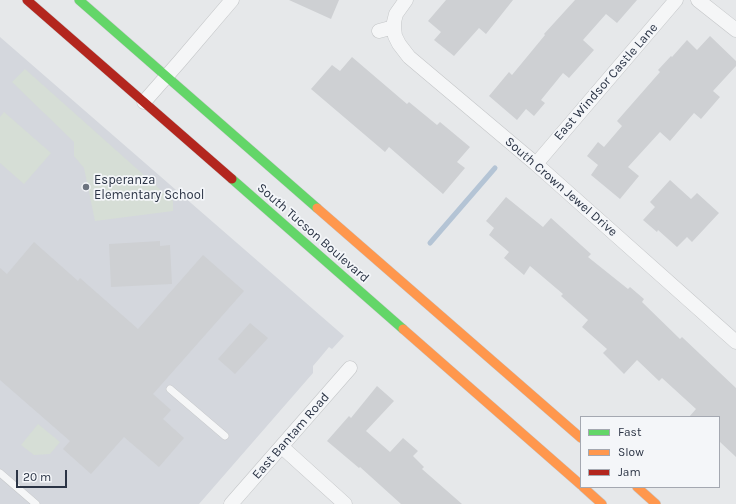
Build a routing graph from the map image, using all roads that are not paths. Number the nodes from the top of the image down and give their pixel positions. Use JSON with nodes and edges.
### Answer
{"nodes":[{"id":1,"x":27,"y":0,"type":"edge"},
{"id":2,"x":79,"y":0,"type":"edge"},
{"id":3,"x":232,"y":0,"type":"edge"},
{"id":4,"x":406,"y":0,"type":"edge"},
{"id":5,"x":676,"y":0,"type":"edge"},
{"id":6,"x":698,"y":0,"type":"edge"},
{"id":7,"x":394,"y":27,"type":"junction"},
{"id":8,"x":736,"y":30,"type":"edge"},
{"id":9,"x":379,"y":31,"type":"dead end"},
{"id":10,"x":166,"y":76,"type":"junction"},
{"id":11,"x":144,"y":102,"type":"junction"},
{"id":12,"x":536,"y":164,"type":"junction"},
{"id":13,"x":736,"y":342,"type":"edge"},
{"id":14,"x":350,"y":368,"type":"dead end"},
{"id":15,"x":170,"y":389,"type":"dead end"},
{"id":16,"x":225,"y":436,"type":"dead end"},
{"id":17,"x":580,"y":437,"type":"edge"},
{"id":18,"x":282,"y":447,"type":"junction"},
{"id":19,"x":0,"y":472,"type":"edge"},
{"id":20,"x":580,"y":484,"type":"edge"},
{"id":21,"x":584,"y":488,"type":"edge"},
{"id":22,"x":637,"y":488,"type":"edge"},
{"id":23,"x":36,"y":504,"type":"edge"},
{"id":24,"x":231,"y":504,"type":"edge"},
{"id":25,"x":345,"y":504,"type":"edge"},
{"id":26,"x":602,"y":504,"type":"edge"},
{"id":27,"x":656,"y":504,"type":"edge"}],
"edges":[{"from":1,"to":11,"type":"main road","name":"South Tucson Boulevard"},
{"from":2,"to":10,"type":"main road","name":"South Tucson Boulevard"},
{"from":3,"to":10,"type":"street"},
{"from":4,"to":7,"type":"street"},
{"from":5,"to":12,"type":"street","name":"East Windsor Castle Lane"},
{"from":6,"to":8,"type":"street"},
{"from":7,"to":9,"type":"street"},
{"from":7,"to":12,"type":"street","name":"South Crown Jewel Drive"},
{"from":10,"to":11,"type":"street"},
{"from":10,"to":17,"type":"main road","name":"South Tucson Boulevard"},
{"from":11,"to":20,"type":"main road","name":"South Tucson Boulevard"},
{"from":12,"to":13,"type":"street","name":"South Crown Jewel Drive"},
{"from":14,"to":18,"type":"street","name":"East Bantam Road"},
{"from":15,"to":16,"type":"lane"},
{"from":18,"to":24,"type":"street","name":"East Bantam Road"},
{"from":18,"to":25,"type":"street"},
{"from":19,"to":23,"type":"lane"},
{"from":21,"to":26,"type":"main road","name":"South Tucson Boulevard"},
{"from":22,"to":27,"type":"main road"}]}
